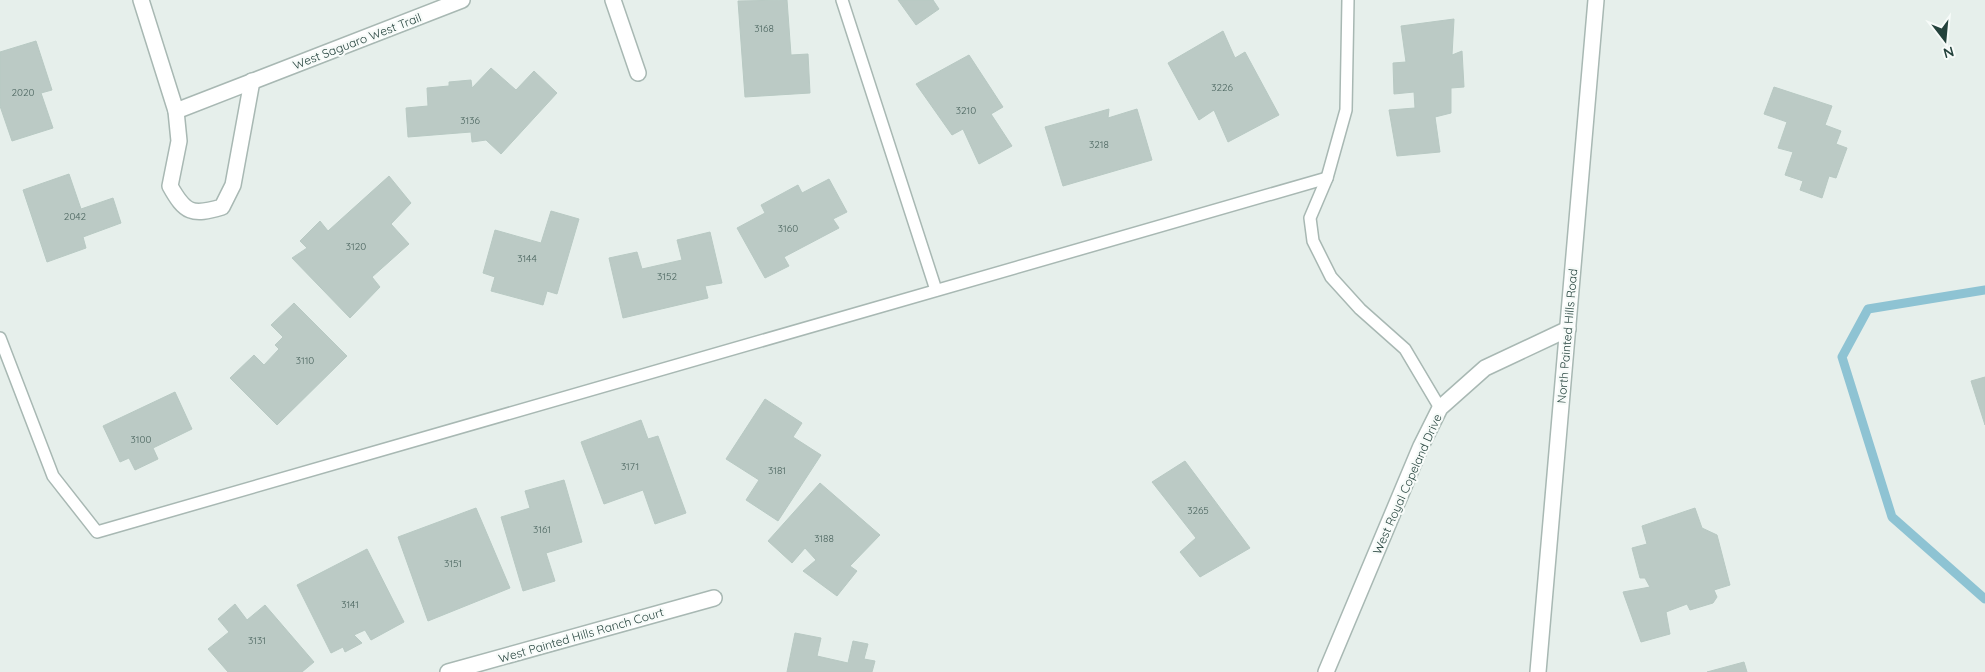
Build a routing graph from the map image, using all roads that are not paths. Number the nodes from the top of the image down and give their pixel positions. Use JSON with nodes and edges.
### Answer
{"nodes":[{"id":1,"x":141,"y":0,"type":"edge"},
{"id":2,"x":462,"y":0,"type":"edge"},
{"id":3,"x":613,"y":0,"type":"edge"},
{"id":4,"x":842,"y":0,"type":"edge"},
{"id":5,"x":1348,"y":0,"type":"edge"},
{"id":6,"x":1596,"y":0,"type":"edge"},
{"id":7,"x":638,"y":73,"type":"dead end"},
{"id":8,"x":252,"y":81,"type":"junction"},
{"id":9,"x":176,"y":111,"type":"junction"},
{"id":10,"x":1327,"y":178,"type":"junction"},
{"id":11,"x":936,"y":290,"type":"junction"},
{"id":12,"x":1568,"y":329,"type":"junction"},
{"id":13,"x":0,"y":338,"type":"edge"},
{"id":14,"x":1440,"y":408,"type":"junction"},
{"id":15,"x":714,"y":598,"type":"dead end"},
{"id":16,"x":448,"y":672,"type":"edge"},
{"id":17,"x":1326,"y":672,"type":"edge"},
{"id":18,"x":1538,"y":672,"type":"edge"}],
"edges":[{"from":1,"to":9,"type":"street"},
{"from":2,"to":8,"type":"street","name":"West Saguaro West Trail"},
{"from":3,"to":7,"type":"street"},
{"from":4,"to":11,"type":"lane"},
{"from":5,"to":10,"type":"lane"},
{"from":6,"to":12,"type":"street","name":"North Painted Hills Road"},
{"from":8,"to":9,"type":"street","name":"West Saguaro West Trail"},
{"from":8,"to":9,"type":"street"},
{"from":10,"to":11,"type":"lane"},
{"from":10,"to":14,"type":"lane"},
{"from":11,"to":13,"type":"lane"},
{"from":12,"to":14,"type":"street","name":"West Royal Copeland Drive"},
{"from":12,"to":18,"type":"street","name":"North Painted Hills Road"},
{"from":14,"to":17,"type":"street","name":"West Royal Copeland Drive"},
{"from":15,"to":16,"type":"street","name":"West Painted Hills Ranch Court"}]}
